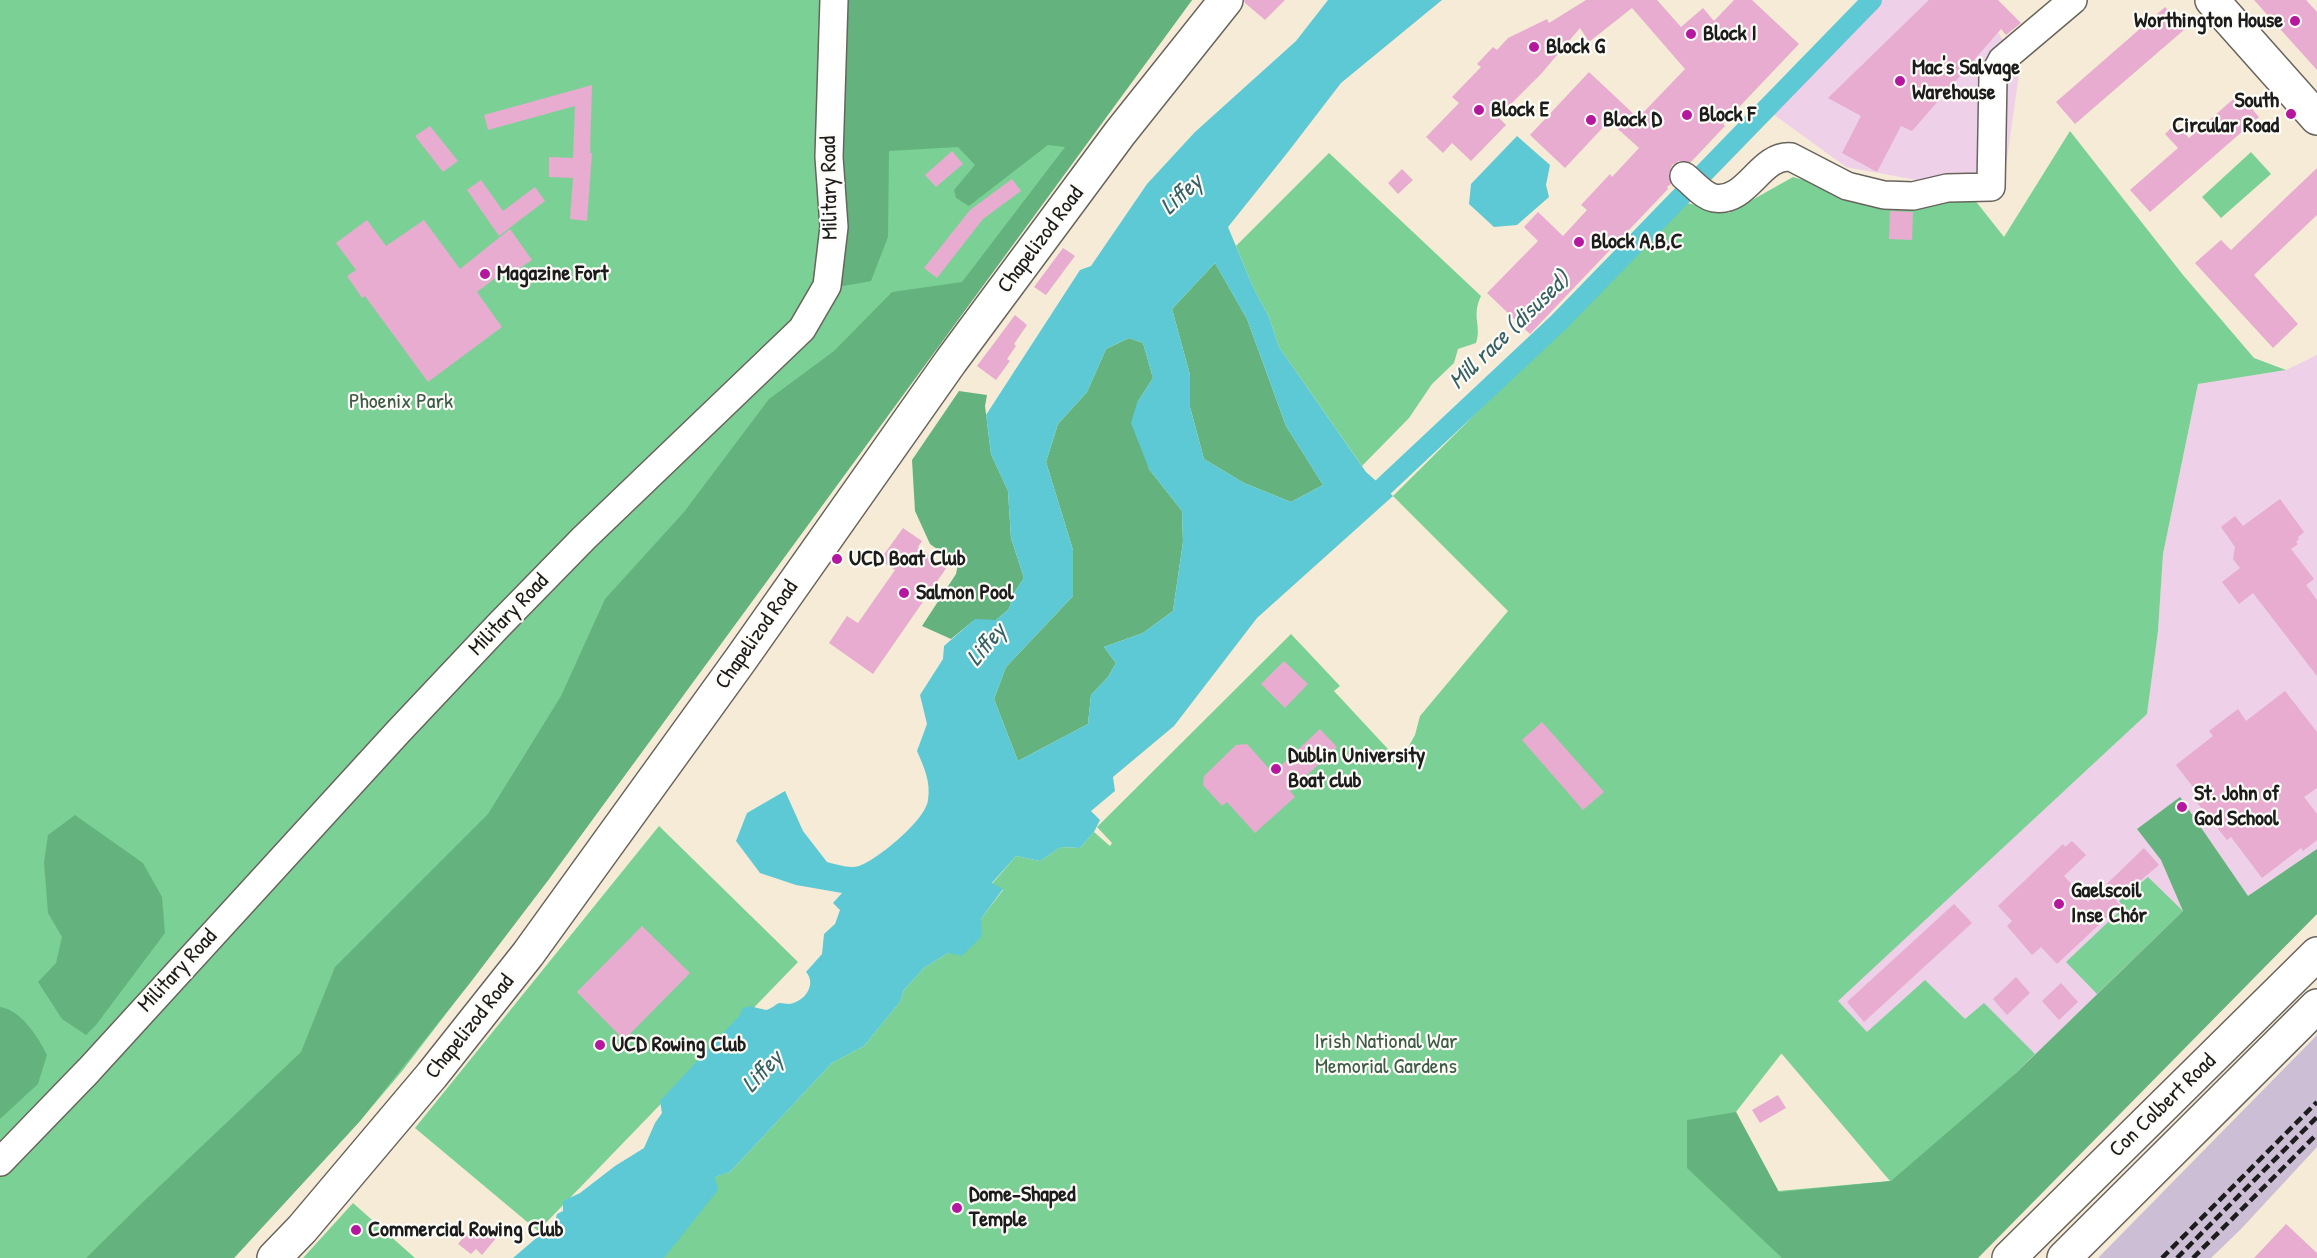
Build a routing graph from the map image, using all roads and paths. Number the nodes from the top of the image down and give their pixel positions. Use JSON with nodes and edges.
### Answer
{"nodes":[{"id":1,"x":834,"y":0,"type":"edge"},
{"id":2,"x":1226,"y":0,"type":"edge"},
{"id":3,"x":2073,"y":0,"type":"edge"},
{"id":4,"x":2212,"y":0,"type":"edge"},
{"id":5,"x":2317,"y":118,"type":"edge"},
{"id":6,"x":1694,"y":184,"type":"dead end"},
{"id":7,"x":2317,"y":954,"type":"edge"},
{"id":8,"x":2317,"y":1006,"type":"edge"},
{"id":9,"x":0,"y":1162,"type":"edge"},
{"id":10,"x":274,"y":1258,"type":"edge"},
{"id":11,"x":2009,"y":1258,"type":"edge"},
{"id":12,"x":2064,"y":1258,"type":"edge"}],
"edges":[{"from":1,"to":9,"type":"street","name":"Military Road"},
{"from":2,"to":10,"type":"main road","name":"Chapelizod Road"},
{"from":3,"to":6,"type":"street"},
{"from":4,"to":5,"type":"main road"},
{"from":7,"to":11,"type":"main road","name":"Con Colbert Road"},
{"from":8,"to":12,"type":"main road","name":"Con Colbert Road"}]}
